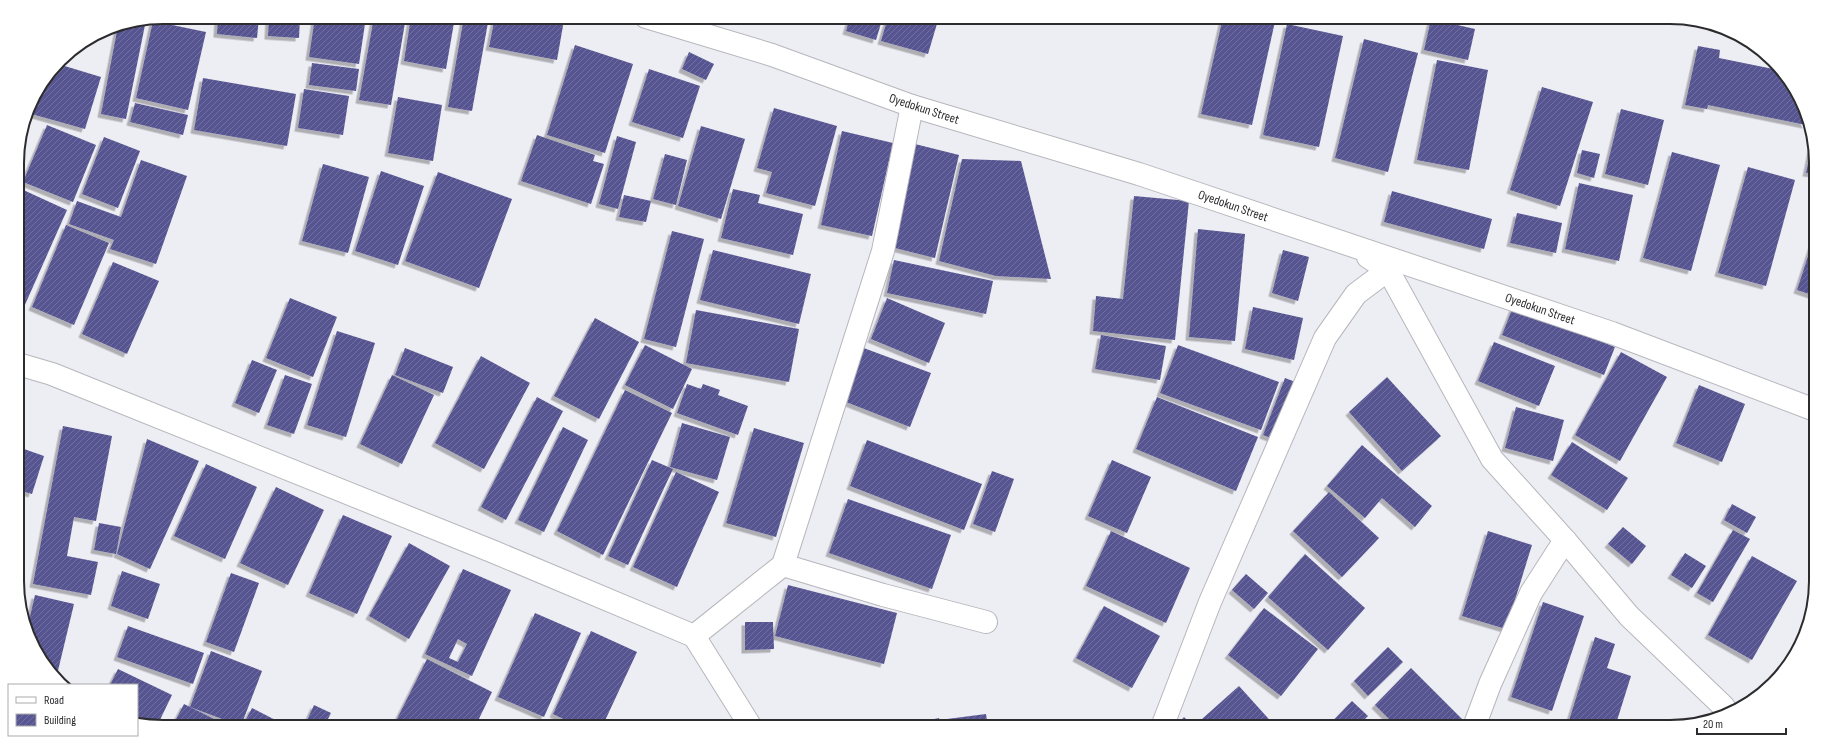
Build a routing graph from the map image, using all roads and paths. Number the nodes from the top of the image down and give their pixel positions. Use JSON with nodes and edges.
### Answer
{"nodes":[{"id":1,"x":669,"y":24,"type":"edge"},
{"id":2,"x":912,"y":106,"type":"junction"},
{"id":3,"x":1354,"y":247,"type":"junction"},
{"id":4,"x":1388,"y":270,"type":"junction"},
{"id":5,"x":24,"y":366,"type":"edge"},
{"id":6,"x":1809,"y":407,"type":"edge"},
{"id":7,"x":1565,"y":540,"type":"junction"},
{"id":8,"x":783,"y":565,"type":"junction"},
{"id":9,"x":986,"y":622,"type":"dead end"},
{"id":10,"x":694,"y":636,"type":"junction"},
{"id":11,"x":1724,"y":708,"type":"edge"},
{"id":12,"x":747,"y":720,"type":"edge"},
{"id":13,"x":1165,"y":720,"type":"edge"},
{"id":14,"x":1477,"y":720,"type":"edge"}],
"edges":[{"from":1,"to":2,"type":"street","name":"Oyedokun Street"},
{"from":2,"to":3,"type":"street","name":"Oyedokun Street"},
{"from":2,"to":8,"type":"street"},
{"from":3,"to":4,"type":"street"},
{"from":3,"to":6,"type":"street","name":"Oyedokun Street"},
{"from":4,"to":7,"type":"street"},
{"from":4,"to":13,"type":"street"},
{"from":5,"to":10,"type":"street"},
{"from":7,"to":11,"type":"street"},
{"from":7,"to":14,"type":"street"},
{"from":8,"to":9,"type":"street"},
{"from":8,"to":10,"type":"street"},
{"from":10,"to":12,"type":"street"}]}
